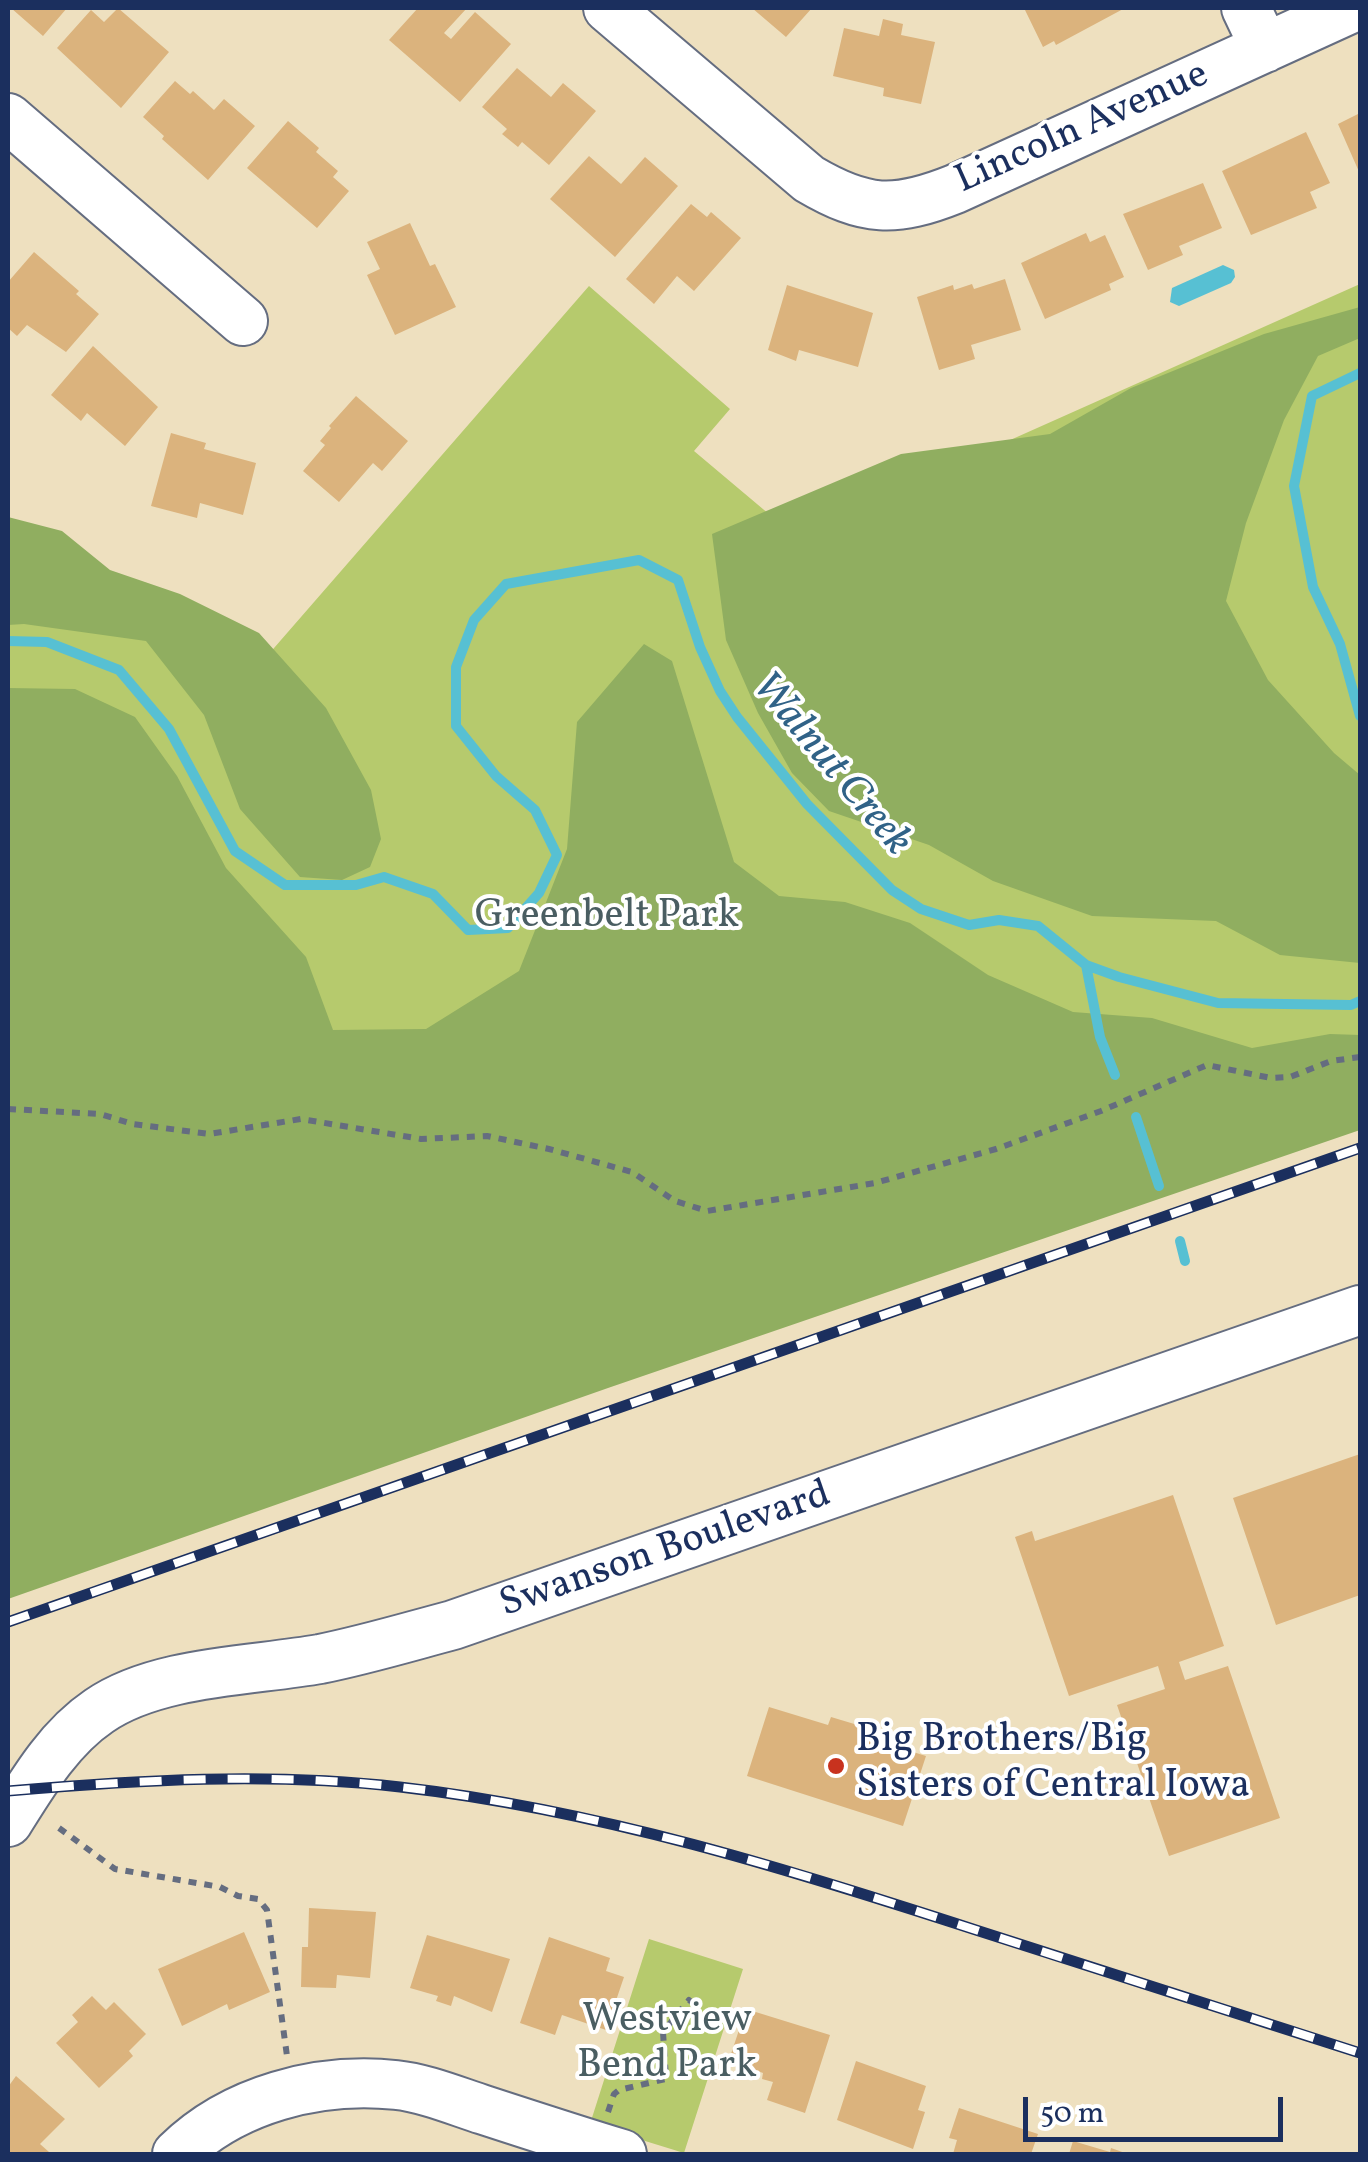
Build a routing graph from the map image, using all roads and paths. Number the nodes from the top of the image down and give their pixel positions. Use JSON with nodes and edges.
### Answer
{"nodes":[{"id":1,"x":608,"y":8,"type":"edge"},
{"id":2,"x":1352,"y":8,"type":"edge"},
{"id":3,"x":1255,"y":28,"type":"edge"},
{"id":4,"x":8,"y":118,"type":"edge"},
{"id":5,"x":243,"y":321,"type":"dead end"},
{"id":6,"x":1360,"y":1057,"type":"edge"},
{"id":7,"x":8,"y":1109,"type":"edge"},
{"id":8,"x":1360,"y":1310,"type":"edge"},
{"id":9,"x":8,"y":1822,"type":"edge"},
{"id":10,"x":59,"y":1828,"type":"dead end"},
{"id":11,"x":691,"y":2008,"type":"dead end"},
{"id":12,"x":296,"y":2091,"type":"junction"},
{"id":13,"x":610,"y":2150,"type":"edge"},
{"id":14,"x":177,"y":2154,"type":"edge"}],
"edges":[{"from":1,"to":3,"type":"street","name":"Lincoln Avenue"},
{"from":2,"to":3,"type":"street","name":"Lincoln Avenue"},
{"from":4,"to":5,"type":"street"},
{"from":6,"to":7,"type":"path"},
{"from":8,"to":9,"type":"street","name":"Swanson Boulevard"},
{"from":10,"to":12,"type":"path"},
{"from":11,"to":13,"type":"path"},
{"from":12,"to":13,"type":"street"},
{"from":12,"to":14,"type":"street"}]}
